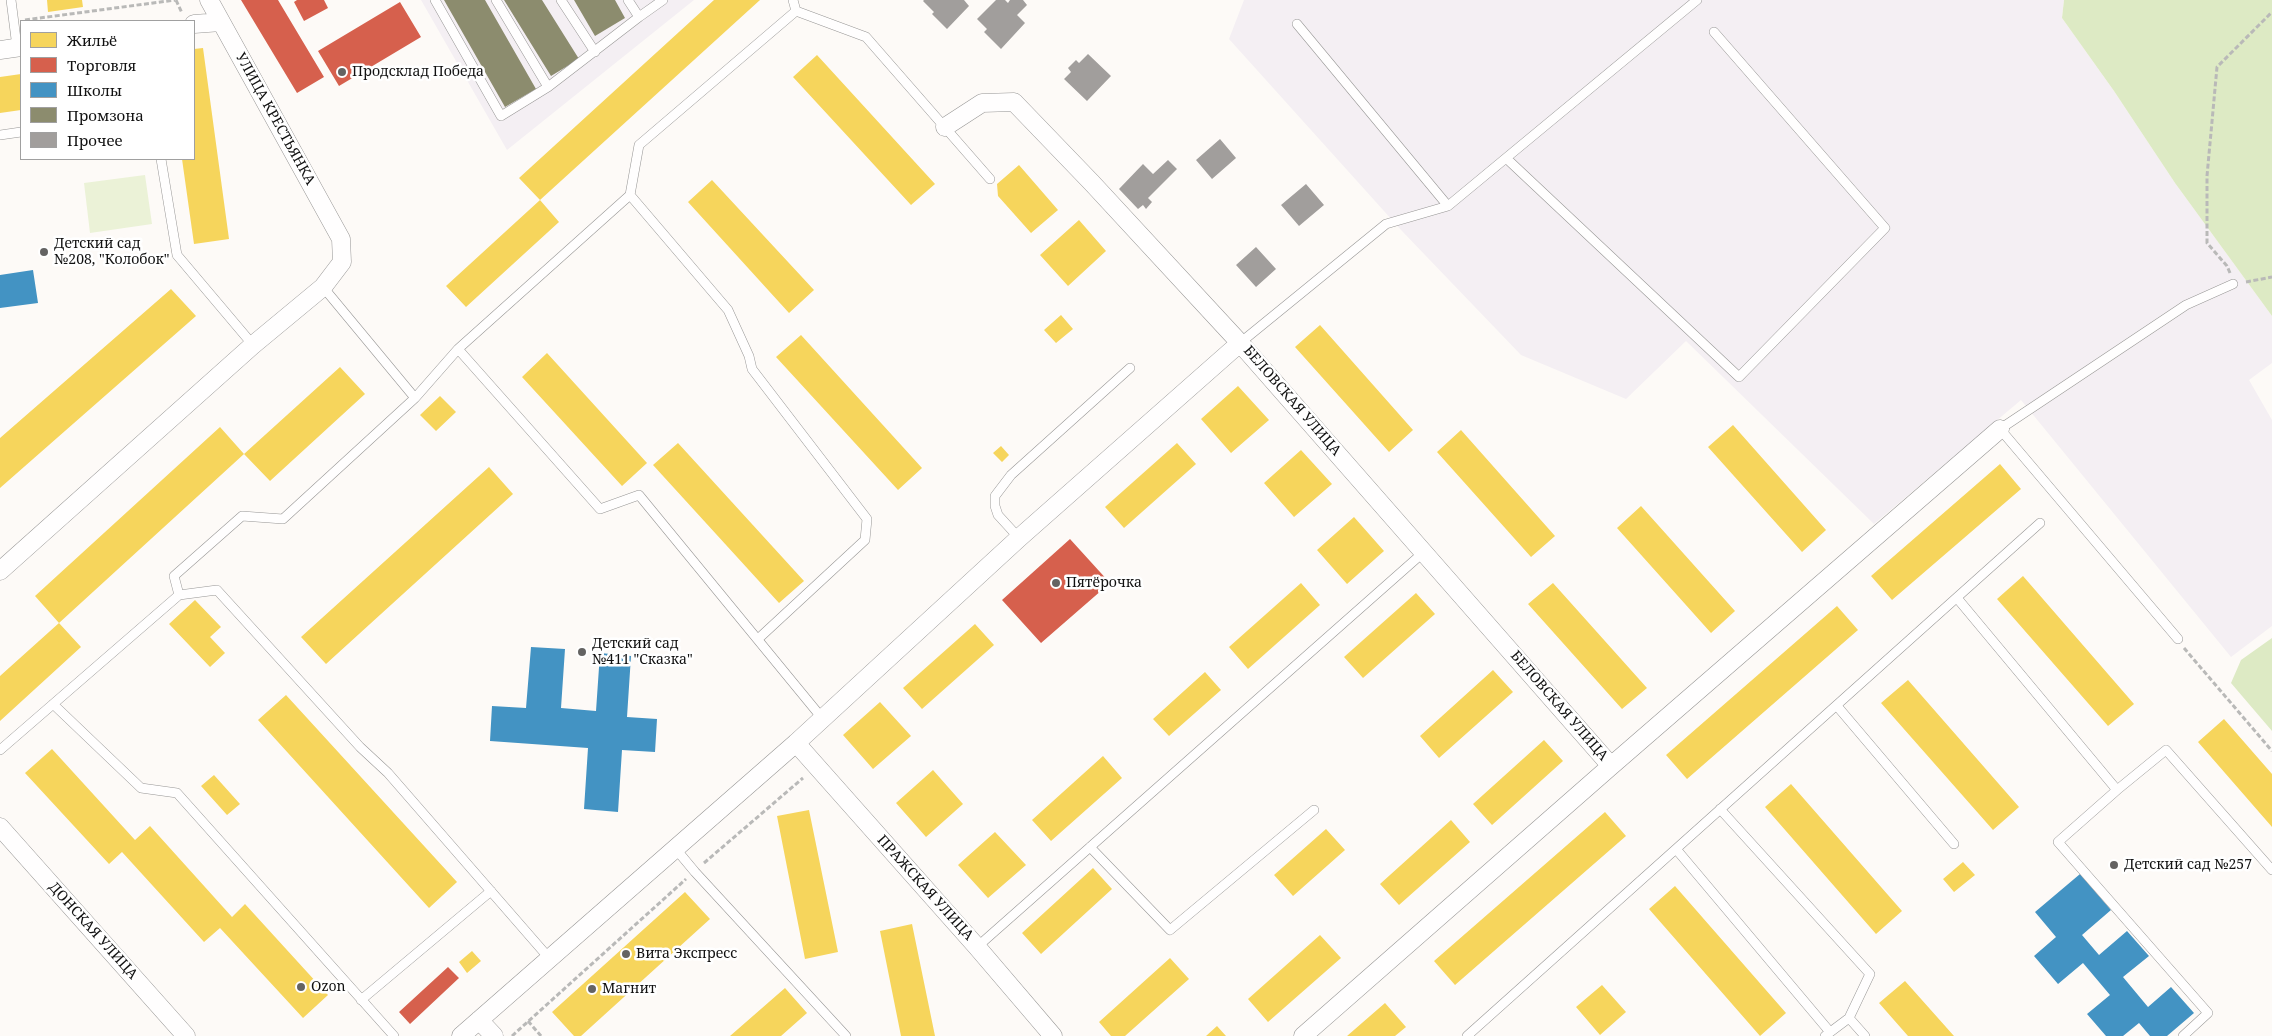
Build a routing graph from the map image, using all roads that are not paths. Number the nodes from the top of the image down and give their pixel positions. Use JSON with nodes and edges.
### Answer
{"nodes":[{"id":1,"x":11,"y":0,"type":"edge"},
{"id":2,"x":209,"y":0,"type":"edge"},
{"id":3,"x":435,"y":0,"type":"edge"},
{"id":4,"x":496,"y":0,"type":"edge"},
{"id":5,"x":561,"y":0,"type":"edge"},
{"id":6,"x":628,"y":0,"type":"edge"},
{"id":7,"x":663,"y":0,"type":"edge"},
{"id":8,"x":793,"y":0,"type":"edge"},
{"id":9,"x":1697,"y":0,"type":"edge"},
{"id":10,"x":796,"y":11,"type":"junction"},
{"id":11,"x":639,"y":17,"type":"junction"},
{"id":12,"x":221,"y":22,"type":"junction"},
{"id":13,"x":195,"y":24,"type":"edge"},
{"id":14,"x":1297,"y":24,"type":"dead end"},
{"id":15,"x":1714,"y":32,"type":"dead end"},
{"id":16,"x":19,"y":47,"type":"edge"},
{"id":17,"x":0,"y":50,"type":"edge"},
{"id":18,"x":595,"y":52,"type":"junction"},
{"id":19,"x":548,"y":87,"type":"junction"},
{"id":20,"x":945,"y":127,"type":"junction"},
{"id":21,"x":20,"y":132,"type":"edge"},
{"id":22,"x":0,"y":136,"type":"edge"},
{"id":23,"x":1506,"y":158,"type":"junction"},
{"id":24,"x":161,"y":160,"type":"edge"},
{"id":25,"x":990,"y":179,"type":"dead end"},
{"id":26,"x":630,"y":195,"type":"junction"},
{"id":27,"x":1448,"y":206,"type":"junction"},
{"id":28,"x":2234,"y":284,"type":"road end"},
{"id":29,"x":323,"y":287,"type":"junction"},
{"id":30,"x":1240,"y":343,"type":"junction"},
{"id":31,"x":253,"y":344,"type":"junction"},
{"id":32,"x":458,"y":349,"type":"junction"},
{"id":33,"x":1130,"y":368,"type":"dead end"},
{"id":34,"x":415,"y":398,"type":"junction"},
{"id":35,"x":2000,"y":429,"type":"junction"},
{"id":36,"x":2040,"y":523,"type":"dead end"},
{"id":37,"x":1019,"y":538,"type":"junction"},
{"id":38,"x":1425,"y":552,"type":"junction"},
{"id":39,"x":0,"y":571,"type":"edge"},
{"id":40,"x":179,"y":595,"type":"junction"},
{"id":41,"x":1957,"y":598,"type":"junction"},
{"id":42,"x":758,"y":639,"type":"junction"},
{"id":43,"x":2178,"y":640,"type":"road end"},
{"id":44,"x":53,"y":704,"type":"junction"},
{"id":45,"x":1837,"y":706,"type":"junction"},
{"id":46,"x":822,"y":718,"type":"junction"},
{"id":47,"x":796,"y":743,"type":"junction"},
{"id":48,"x":0,"y":750,"type":"edge"},
{"id":49,"x":1611,"y":766,"type":"junction"},
{"id":50,"x":2117,"y":790,"type":"junction"},
{"id":51,"x":1720,"y":809,"type":"junction"},
{"id":52,"x":1314,"y":810,"type":"dead end"},
{"id":53,"x":0,"y":827,"type":"edge"},
{"id":54,"x":1954,"y":844,"type":"dead end"},
{"id":55,"x":1090,"y":847,"type":"junction"},
{"id":56,"x":675,"y":848,"type":"junction"},
{"id":57,"x":1676,"y":849,"type":"junction"},
{"id":58,"x":2272,"y":870,"type":"edge"},
{"id":59,"x":491,"y":891,"type":"junction"},
{"id":60,"x":977,"y":947,"type":"junction"},
{"id":61,"x":549,"y":958,"type":"junction"},
{"id":62,"x":361,"y":1000,"type":"junction"},
{"id":63,"x":1849,"y":1018,"type":"junction"},
{"id":64,"x":479,"y":1020,"type":"junction"},
{"id":65,"x":1828,"y":1034,"type":"edge"},
{"id":66,"x":186,"y":1036,"type":"edge"},
{"id":67,"x":394,"y":1036,"type":"edge"},
{"id":68,"x":461,"y":1036,"type":"edge"},
{"id":69,"x":494,"y":1036,"type":"edge"},
{"id":70,"x":846,"y":1036,"type":"edge"},
{"id":71,"x":1053,"y":1036,"type":"edge"},
{"id":72,"x":1303,"y":1036,"type":"edge"},
{"id":73,"x":1467,"y":1036,"type":"edge"},
{"id":74,"x":1865,"y":1036,"type":"edge"},
{"id":75,"x":2182,"y":1036,"type":"edge"}],
"edges":[{"from":1,"to":16,"type":"lane"},
{"from":2,"to":12,"type":"street","name":"УЛИЦА КРЕСТЬЯНКА"},
{"from":3,"to":19,"type":"lane"},
{"from":4,"to":19,"type":"lane"},
{"from":5,"to":18,"type":"lane"},
{"from":6,"to":11,"type":"lane"},
{"from":7,"to":11,"type":"lane"},
{"from":8,"to":10,"type":"lane"},
{"from":9,"to":23,"type":"lane"},
{"from":10,"to":20,"type":"lane"},
{"from":10,"to":26,"type":"lane"},
{"from":11,"to":18,"type":"lane"},
{"from":12,"to":13,"type":"street"},
{"from":12,"to":29,"type":"street","name":"УЛИЦА КРЕСТЬЯНКА"},
{"from":14,"to":27,"type":"lane"},
{"from":15,"to":23,"type":"lane"},
{"from":16,"to":17,"type":"street"},
{"from":18,"to":19,"type":"lane"},
{"from":20,"to":25,"type":"lane"},
{"from":20,"to":30,"type":"street","name":"БЕЛОВСКАЯ УЛИЦА"},
{"from":21,"to":22,"type":"lane"},
{"from":23,"to":27,"type":"lane"},
{"from":24,"to":31,"type":"lane"},
{"from":26,"to":32,"type":"lane"},
{"from":26,"to":42,"type":"lane"},
{"from":27,"to":30,"type":"lane"},
{"from":28,"to":35,"type":"lane"},
{"from":29,"to":31,"type":"street"},
{"from":29,"to":34,"type":"lane"},
{"from":30,"to":37,"type":"street"},
{"from":30,"to":38,"type":"street","name":"БЕЛОВСКАЯ УЛИЦА"},
{"from":31,"to":39,"type":"street"},
{"from":32,"to":34,"type":"lane"},
{"from":32,"to":42,"type":"lane"},
{"from":33,"to":37,"type":"lane"},
{"from":34,"to":40,"type":"lane"},
{"from":35,"to":43,"type":"lane"},
{"from":35,"to":49,"type":"street"},
{"from":36,"to":41,"type":"lane"},
{"from":37,"to":46,"type":"street"},
{"from":38,"to":49,"type":"street","name":"БЕЛОВСКАЯ УЛИЦА"},
{"from":38,"to":55,"type":"lane"},
{"from":40,"to":44,"type":"lane"},
{"from":40,"to":59,"type":"lane"},
{"from":41,"to":45,"type":"lane"},
{"from":41,"to":50,"type":"lane"},
{"from":42,"to":46,"type":"lane"},
{"from":44,"to":48,"type":"lane"},
{"from":44,"to":62,"type":"lane"},
{"from":45,"to":51,"type":"lane"},
{"from":45,"to":54,"type":"lane"},
{"from":46,"to":47,"type":"street"},
{"from":47,"to":56,"type":"street"},
{"from":47,"to":60,"type":"street","name":"ПРАЖСКАЯ УЛИЦА"},
{"from":49,"to":72,"type":"street"},
{"from":50,"to":58,"type":"lane"},
{"from":50,"to":75,"type":"lane"},
{"from":51,"to":57,"type":"lane"},
{"from":51,"to":63,"type":"lane"},
{"from":52,"to":55,"type":"lane"},
{"from":53,"to":66,"type":"street","name":"ДОНСКАЯ УЛИЦА"},
{"from":55,"to":60,"type":"lane"},
{"from":56,"to":61,"type":"street"},
{"from":56,"to":70,"type":"lane"},
{"from":57,"to":65,"type":"lane"},
{"from":57,"to":73,"type":"lane"},
{"from":59,"to":61,"type":"lane"},
{"from":59,"to":62,"type":"lane"},
{"from":60,"to":71,"type":"street","name":"ПРАЖСКАЯ УЛИЦА"},
{"from":61,"to":64,"type":"street"},
{"from":62,"to":67,"type":"lane"},
{"from":63,"to":65,"type":"lane"},
{"from":63,"to":74,"type":"lane"},
{"from":64,"to":68,"type":"street"},
{"from":64,"to":69,"type":"street"}]}
